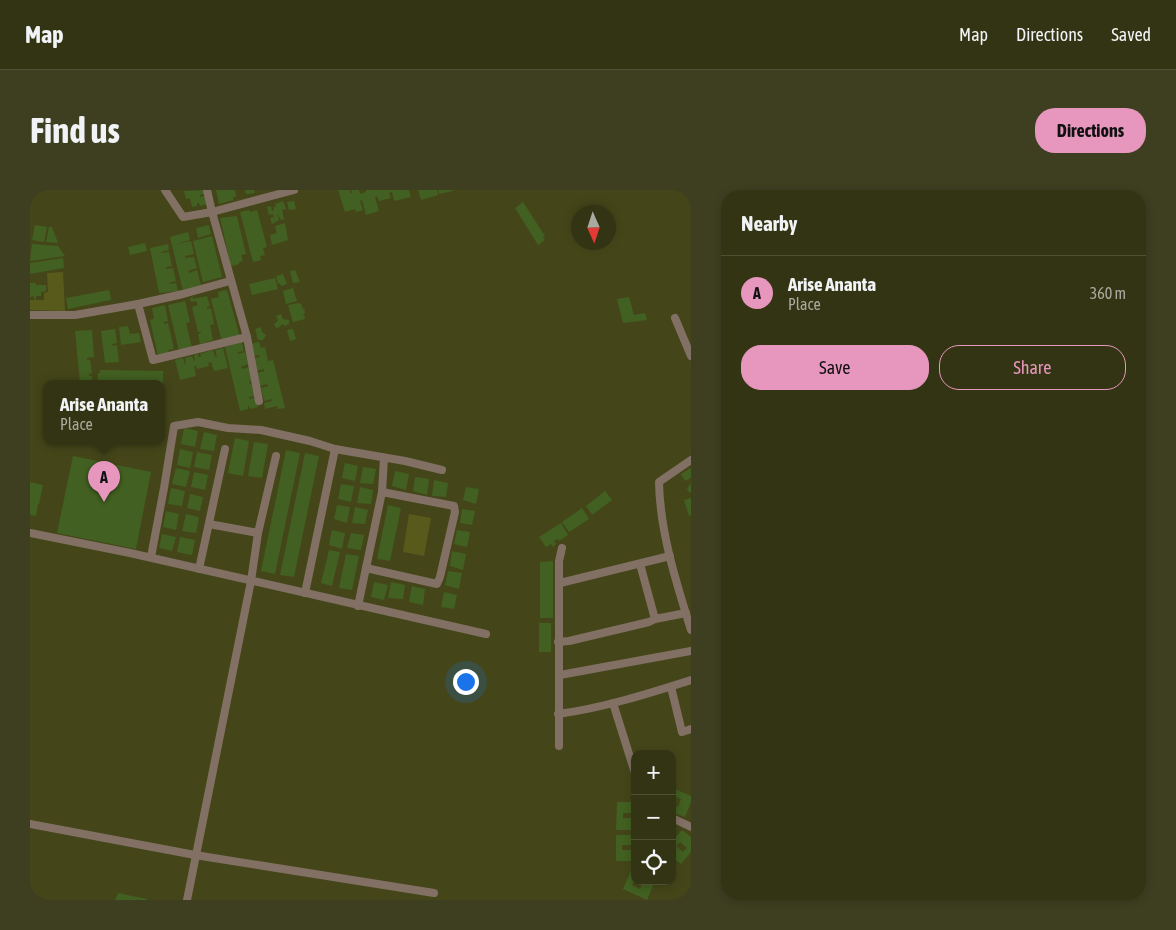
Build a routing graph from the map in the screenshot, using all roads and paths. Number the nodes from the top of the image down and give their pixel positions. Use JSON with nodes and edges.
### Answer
{"nodes":[{"id":1,"x":165,"y":190,"type":"edge"},
{"id":2,"x":207,"y":190,"type":"edge"},
{"id":3,"x":294,"y":190,"type":"edge"},
{"id":4,"x":262,"y":194,"type":"edge"},
{"id":5,"x":212,"y":212,"type":"junction"},
{"id":6,"x":230,"y":281,"type":"junction"},
{"id":7,"x":138,"y":304,"type":"junction"},
{"id":8,"x":30,"y":315,"type":"edge"},
{"id":9,"x":674,"y":318,"type":"dead end"},
{"id":10,"x":247,"y":338,"type":"junction"},
{"id":11,"x":691,"y":356,"type":"edge"},
{"id":12,"x":259,"y":401,"type":"dead end"},
{"id":13,"x":225,"y":449,"type":"dead end"},
{"id":14,"x":335,"y":449,"type":"junction"},
{"id":15,"x":276,"y":456,"type":"dead end"},
{"id":16,"x":384,"y":458,"type":"junction"},
{"id":17,"x":691,"y":460,"type":"edge"},
{"id":18,"x":442,"y":470,"type":"dead end"},
{"id":19,"x":382,"y":492,"type":"junction"},
{"id":20,"x":209,"y":524,"type":"junction"},
{"id":21,"x":30,"y":533,"type":"edge"},
{"id":22,"x":258,"y":533,"type":"junction"},
{"id":23,"x":562,"y":548,"type":"dead end"},
{"id":24,"x":670,"y":556,"type":"junction"},
{"id":25,"x":150,"y":557,"type":"junction"},
{"id":26,"x":640,"y":564,"type":"junction"},
{"id":27,"x":366,"y":568,"type":"junction"},
{"id":28,"x":199,"y":569,"type":"junction"},
{"id":29,"x":251,"y":581,"type":"junction"},
{"id":30,"x":560,"y":583,"type":"junction"},
{"id":31,"x":305,"y":593,"type":"junction"},
{"id":32,"x":358,"y":606,"type":"junction"},
{"id":33,"x":686,"y":613,"type":"junction"},
{"id":34,"x":655,"y":619,"type":"junction"},
{"id":35,"x":691,"y":630,"type":"edge"},
{"id":36,"x":486,"y":634,"type":"dead end"},
{"id":37,"x":558,"y":642,"type":"junction"},
{"id":38,"x":691,"y":651,"type":"edge"},
{"id":39,"x":560,"y":675,"type":"junction"},
{"id":40,"x":691,"y":680,"type":"edge"},
{"id":41,"x":671,"y":687,"type":"junction"},
{"id":42,"x":613,"y":704,"type":"junction"},
{"id":43,"x":558,"y":714,"type":"junction"},
{"id":44,"x":691,"y":729,"type":"edge"},
{"id":45,"x":558,"y":746,"type":"dead end"},
{"id":46,"x":631,"y":760,"type":"edge"},
{"id":47,"x":676,"y":820,"type":"edge"},
{"id":48,"x":30,"y":824,"type":"edge"},
{"id":49,"x":691,"y":827,"type":"edge"},
{"id":50,"x":195,"y":855,"type":"junction"},
{"id":51,"x":434,"y":893,"type":"dead end"},
{"id":52,"x":187,"y":900,"type":"edge"}],
"edges":[{"from":1,"to":5,"type":"street"},
{"from":2,"to":5,"type":"street"},
{"from":3,"to":4,"type":"street"},
{"from":4,"to":5,"type":"street"},
{"from":5,"to":6,"type":"street"},
{"from":6,"to":7,"type":"street"},
{"from":6,"to":10,"type":"street"},
{"from":7,"to":8,"type":"street"},
{"from":7,"to":10,"type":"street"},
{"from":9,"to":11,"type":"street"},
{"from":10,"to":12,"type":"street"},
{"from":13,"to":20,"type":"street"},
{"from":14,"to":16,"type":"street"},
{"from":14,"to":25,"type":"street"},
{"from":14,"to":31,"type":"street"},
{"from":15,"to":22,"type":"street"},
{"from":16,"to":18,"type":"street"},
{"from":16,"to":19,"type":"street"},
{"from":17,"to":24,"type":"street"},
{"from":19,"to":27,"type":"street"},
{"from":19,"to":27,"type":"street"},
{"from":20,"to":22,"type":"street"},
{"from":20,"to":28,"type":"street"},
{"from":21,"to":25,"type":"street"},
{"from":22,"to":29,"type":"street"},
{"from":23,"to":30,"type":"street"},
{"from":24,"to":26,"type":"street"},
{"from":24,"to":33,"type":"street"},
{"from":25,"to":28,"type":"street"},
{"from":26,"to":30,"type":"street"},
{"from":26,"to":34,"type":"street"},
{"from":27,"to":32,"type":"street"},
{"from":28,"to":29,"type":"street"},
{"from":29,"to":31,"type":"street"},
{"from":29,"to":50,"type":"street"},
{"from":30,"to":37,"type":"street"},
{"from":31,"to":32,"type":"street"},
{"from":32,"to":36,"type":"street"},
{"from":33,"to":34,"type":"street"},
{"from":33,"to":35,"type":"street"},
{"from":34,"to":37,"type":"street"},
{"from":37,"to":39,"type":"street"},
{"from":38,"to":39,"type":"street"},
{"from":39,"to":43,"type":"street"},
{"from":40,"to":41,"type":"street"},
{"from":41,"to":42,"type":"street"},
{"from":41,"to":44,"type":"street"},
{"from":42,"to":43,"type":"street"},
{"from":42,"to":46,"type":"street"},
{"from":43,"to":45,"type":"street"},
{"from":47,"to":49,"type":"street"},
{"from":48,"to":50,"type":"street"},
{"from":50,"to":51,"type":"street"},
{"from":50,"to":52,"type":"street"}]}
